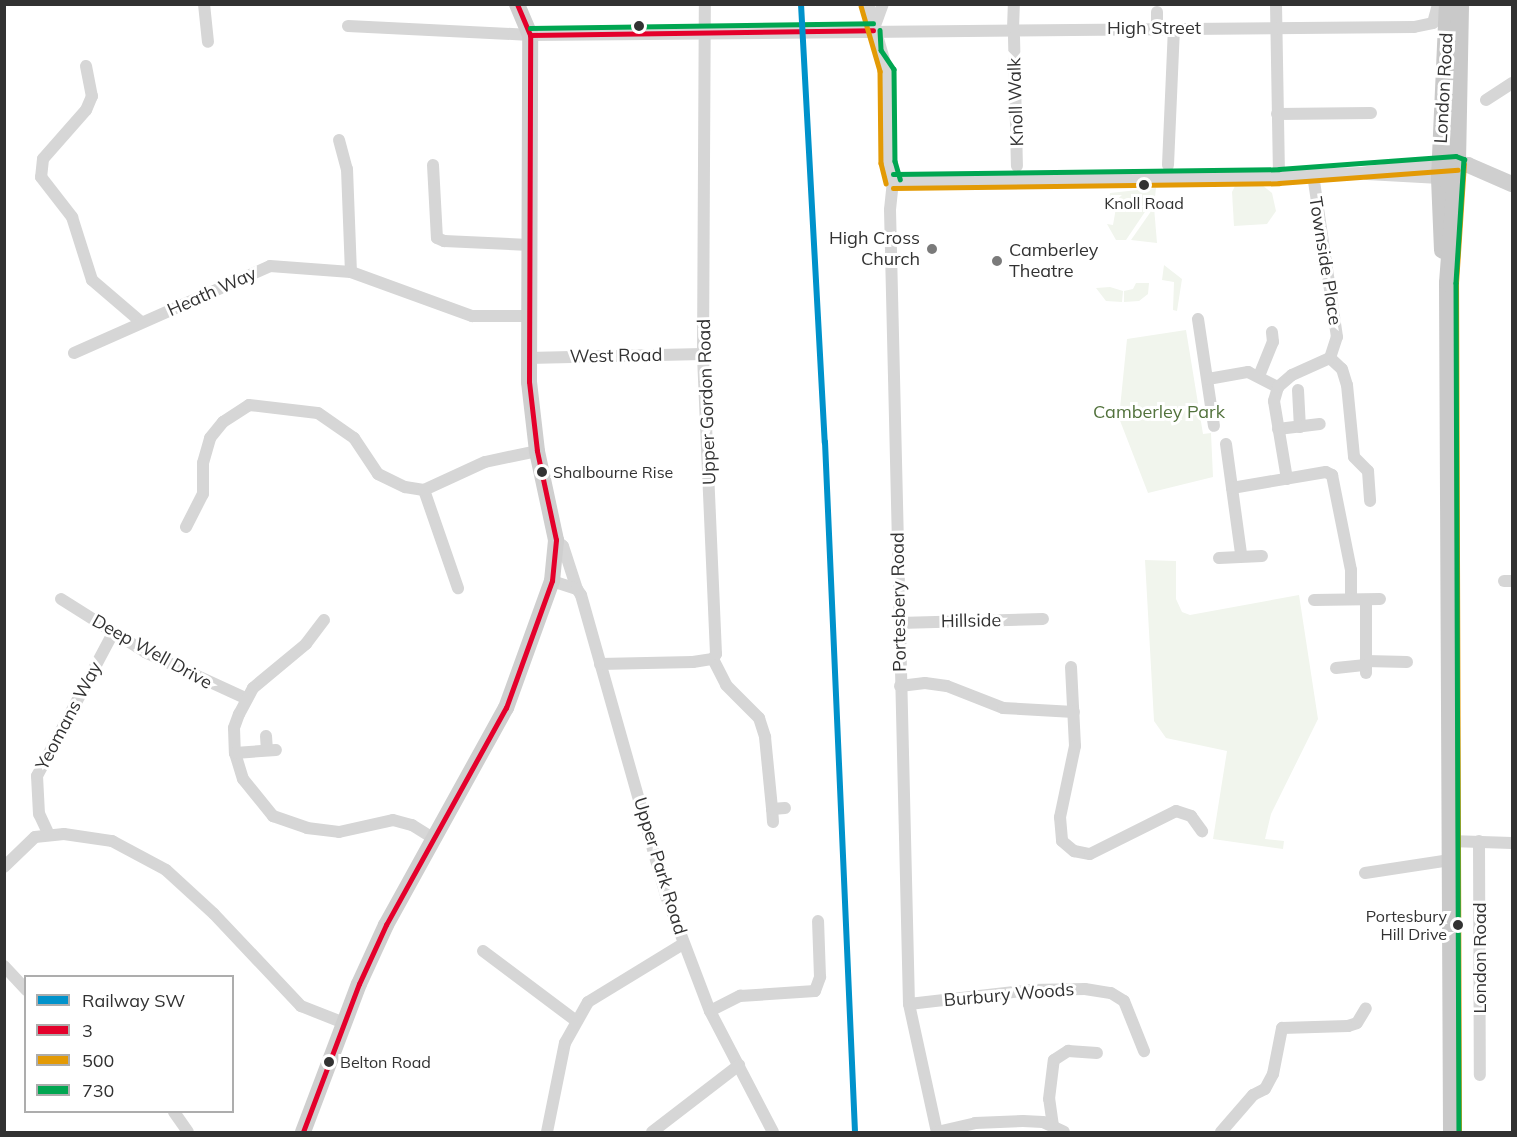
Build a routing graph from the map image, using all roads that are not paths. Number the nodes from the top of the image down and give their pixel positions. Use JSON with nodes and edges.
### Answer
{"nodes":[{"id":1,"x":204,"y":4,"type":"edge"},
{"id":2,"x":517,"y":4,"type":"edge"},
{"id":3,"x":705,"y":4,"type":"edge"},
{"id":4,"x":868,"y":4,"type":"edge"},
{"id":5,"x":883,"y":4,"type":"edge"},
{"id":6,"x":1014,"y":4,"type":"edge"},
{"id":7,"x":1276,"y":4,"type":"edge"},
{"id":8,"x":1438,"y":4,"type":"edge"},
{"id":9,"x":1448,"y":4,"type":"edge"},
{"id":10,"x":1460,"y":4,"type":"edge"},
{"id":11,"x":1156,"y":12,"type":"dead end"},
{"id":12,"x":1433,"y":23,"type":"joint"},
{"id":13,"x":348,"y":26,"type":"dead end"},
{"id":14,"x":1157,"y":28,"type":"junction"},
{"id":15,"x":1174,"y":28,"type":"junction"},
{"id":16,"x":1276,"y":28,"type":"junction"},
{"id":17,"x":873,"y":30,"type":"junction"},
{"id":18,"x":705,"y":32,"type":"junction"},
{"id":19,"x":1014,"y":33,"type":"junction"},
{"id":20,"x":530,"y":35,"type":"junction"},
{"id":21,"x":208,"y":42,"type":"dead end"},
{"id":22,"x":86,"y":66,"type":"dead end"},
{"id":23,"x":1512,"y":83,"type":"edge"},
{"id":24,"x":1486,"y":100,"type":"dead end"},
{"id":25,"x":1371,"y":113,"type":"dead end"},
{"id":26,"x":1277,"y":114,"type":"junction"},
{"id":27,"x":339,"y":140,"type":"dead end"},
{"id":28,"x":433,"y":165,"type":"dead end"},
{"id":29,"x":1168,"y":165,"type":"dead end"},
{"id":30,"x":1017,"y":166,"type":"dead end"},
{"id":31,"x":1448,"y":170,"type":"junction"},
{"id":32,"x":1313,"y":174,"type":"junction"},
{"id":33,"x":1278,"y":176,"type":"junction"},
{"id":34,"x":893,"y":180,"type":"junction"},
{"id":35,"x":1512,"y":184,"type":"edge"},
{"id":36,"x":529,"y":245,"type":"junction"},
{"id":37,"x":351,"y":272,"type":"junction"},
{"id":38,"x":528,"y":316,"type":"junction"},
{"id":39,"x":1198,"y":319,"type":"dead end"},
{"id":40,"x":141,"y":322,"type":"junction"},
{"id":41,"x":1272,"y":332,"type":"dead end"},
{"id":42,"x":74,"y":353,"type":"dead end"},
{"id":43,"x":703,"y":354,"type":"junction"},
{"id":44,"x":528,"y":358,"type":"junction"},
{"id":45,"x":1330,"y":358,"type":"junction"},
{"id":46,"x":1259,"y":376,"type":"junction"},
{"id":47,"x":1208,"y":379,"type":"junction"},
{"id":48,"x":1278,"y":387,"type":"junction"},
{"id":49,"x":1298,"y":390,"type":"dead end"},
{"id":50,"x":1320,"y":424,"type":"dead end"},
{"id":51,"x":1214,"y":426,"type":"dead end"},
{"id":52,"x":1300,"y":427,"type":"junction"},
{"id":53,"x":1278,"y":429,"type":"junction"},
{"id":54,"x":1226,"y":444,"type":"dead end"},
{"id":55,"x":537,"y":451,"type":"junction"},
{"id":56,"x":1287,"y":478,"type":"junction"},
{"id":57,"x":1232,"y":488,"type":"junction"},
{"id":58,"x":424,"y":490,"type":"junction"},
{"id":59,"x":1370,"y":501,"type":"dead end"},
{"id":60,"x":186,"y":527,"type":"dead end"},
{"id":61,"x":556,"y":540,"type":"junction"},
{"id":62,"x":1241,"y":554,"type":"junction"},
{"id":63,"x":1262,"y":556,"type":"dead end"},
{"id":64,"x":1219,"y":558,"type":"dead end"},
{"id":65,"x":552,"y":581,"type":"junction"},
{"id":66,"x":458,"y":588,"type":"dead end"},
{"id":67,"x":577,"y":589,"type":"junction"},
{"id":68,"x":1351,"y":598,"type":"junction"},
{"id":69,"x":61,"y":599,"type":"dead end"},
{"id":70,"x":1380,"y":599,"type":"dead end"},
{"id":71,"x":1314,"y":600,"type":"dead end"},
{"id":72,"x":1366,"y":600,"type":"junction"},
{"id":73,"x":324,"y":620,"type":"dead end"},
{"id":74,"x":1043,"y":620,"type":"dead end"},
{"id":75,"x":899,"y":623,"type":"junction"},
{"id":76,"x":113,"y":633,"type":"junction"},
{"id":77,"x":713,"y":659,"type":"junction"},
{"id":78,"x":1407,"y":662,"type":"dead end"},
{"id":79,"x":600,"y":664,"type":"junction"},
{"id":80,"x":1366,"y":666,"type":"junction"},
{"id":81,"x":1071,"y":667,"type":"dead end"},
{"id":82,"x":1336,"y":668,"type":"dead end"},
{"id":83,"x":900,"y":686,"type":"junction"},
{"id":84,"x":247,"y":699,"type":"junction"},
{"id":85,"x":1074,"y":712,"type":"junction"},
{"id":86,"x":266,"y":736,"type":"dead end"},
{"id":87,"x":235,"y":753,"type":"junction"},
{"id":88,"x":785,"y":808,"type":"dead end"},
{"id":89,"x":1202,"y":831,"type":"dead end"},
{"id":90,"x":49,"y":834,"type":"junction"},
{"id":91,"x":433,"y":838,"type":"junction"},
{"id":92,"x":1450,"y":841,"type":"junction"},
{"id":93,"x":1479,"y":841,"type":"junction"},
{"id":94,"x":1512,"y":843,"type":"edge"},
{"id":95,"x":1450,"y":860,"type":"junction"},
{"id":96,"x":4,"y":867,"type":"edge"},
{"id":97,"x":1365,"y":873,"type":"dead end"},
{"id":98,"x":818,"y":921,"type":"dead end"},
{"id":99,"x":683,"y":944,"type":"junction"},
{"id":100,"x":483,"y":951,"type":"dead end"},
{"id":101,"x":4,"y":966,"type":"edge"},
{"id":102,"x":24,"y":988,"type":"edge"},
{"id":103,"x":909,"y":1004,"type":"junction"},
{"id":104,"x":1366,"y":1008,"type":"dead end"},
{"id":105,"x":710,"y":1011,"type":"junction"},
{"id":106,"x":575,"y":1020,"type":"junction"},
{"id":107,"x":344,"y":1023,"type":"junction"},
{"id":108,"x":1144,"y":1051,"type":"dead end"},
{"id":109,"x":1097,"y":1053,"type":"dead end"},
{"id":110,"x":739,"y":1065,"type":"junction"},
{"id":111,"x":1480,"y":1075,"type":"dead end"},
{"id":112,"x":175,"y":1113,"type":"edge"},
{"id":113,"x":1058,"y":1130,"type":"edge"},
{"id":114,"x":188,"y":1132,"type":"edge"},
{"id":115,"x":303,"y":1132,"type":"edge"},
{"id":116,"x":547,"y":1132,"type":"edge"},
{"id":117,"x":652,"y":1132,"type":"edge"},
{"id":118,"x":773,"y":1132,"type":"edge"},
{"id":119,"x":937,"y":1132,"type":"edge"},
{"id":120,"x":1221,"y":1132,"type":"edge"},
{"id":121,"x":1452,"y":1132,"type":"edge"}],
"edges":[{"from":1,"to":21,"type":"street"},
{"from":2,"to":20,"type":"street"},
{"from":3,"to":18,"type":"street","name":"Upper Gordon Road"},
{"from":4,"to":17,"type":"street","name":"Portesbery Road"},
{"from":5,"to":17,"type":"street"},
{"from":6,"to":19,"type":"street","name":"Knoll Walk"},
{"from":7,"to":16,"type":"street"},
{"from":8,"to":12,"type":"street","name":"London Road"},
{"from":9,"to":31,"type":"main road","name":"London Road"},
{"from":10,"to":31,"type":"main road","name":"London Road"},
{"from":11,"to":14,"type":"street"},
{"from":12,"to":16,"type":"street","name":"High Street"},
{"from":13,"to":20,"type":"street","name":"High Street"},
{"from":14,"to":15,"type":"street","name":"High Street"},
{"from":14,"to":19,"type":"street","name":"High Street"},
{"from":15,"to":16,"type":"street","name":"High Street"},
{"from":15,"to":29,"type":"street"},
{"from":16,"to":26,"type":"street"},
{"from":17,"to":18,"type":"street","name":"High Street"},
{"from":17,"to":19,"type":"street","name":"High Street"},
{"from":17,"to":34,"type":"street","name":"Portesbery Road"},
{"from":18,"to":20,"type":"street","name":"High Street"},
{"from":18,"to":43,"type":"street","name":"Upper Gordon Road"},
{"from":19,"to":30,"type":"street","name":"Knoll Walk"},
{"from":20,"to":36,"type":"street","name":"Upper Park Road"},
{"from":22,"to":40,"type":"street"},
{"from":23,"to":24,"type":"street"},
{"from":25,"to":26,"type":"street"},
{"from":26,"to":33,"type":"street"},
{"from":27,"to":37,"type":"street"},
{"from":28,"to":36,"type":"street"},
{"from":31,"to":32,"type":"street"},
{"from":31,"to":35,"type":"street"},
{"from":31,"to":92,"type":"main road","name":"London Road"},
{"from":32,"to":33,"type":"street"},
{"from":32,"to":45,"type":"street","name":"Townside Place"},
{"from":33,"to":34,"type":"street"},
{"from":34,"to":75,"type":"street","name":"Portesbery Road"},
{"from":36,"to":38,"type":"street","name":"Upper Park Road"},
{"from":37,"to":38,"type":"street","name":"Heath Way"},
{"from":37,"to":40,"type":"street","name":"Heath Way"},
{"from":38,"to":44,"type":"street","name":"Upper Park Road"},
{"from":39,"to":47,"type":"street"},
{"from":40,"to":42,"type":"street","name":"Heath Way"},
{"from":41,"to":46,"type":"street"},
{"from":43,"to":44,"type":"street","name":"West Road"},
{"from":43,"to":77,"type":"street","name":"Upper Gordon Road"},
{"from":44,"to":55,"type":"street","name":"Upper Park Road"},
{"from":45,"to":48,"type":"street"},
{"from":45,"to":59,"type":"street"},
{"from":46,"to":47,"type":"street"},
{"from":46,"to":48,"type":"street"},
{"from":47,"to":51,"type":"street"},
{"from":48,"to":53,"type":"street"},
{"from":49,"to":52,"type":"street"},
{"from":50,"to":52,"type":"street"},
{"from":52,"to":53,"type":"street"},
{"from":53,"to":56,"type":"street"},
{"from":54,"to":57,"type":"street"},
{"from":55,"to":58,"type":"street"},
{"from":55,"to":61,"type":"street","name":"Upper Park Road"},
{"from":56,"to":57,"type":"street"},
{"from":56,"to":68,"type":"street"},
{"from":57,"to":62,"type":"street"},
{"from":58,"to":60,"type":"street"},
{"from":58,"to":66,"type":"street"},
{"from":61,"to":65,"type":"street"},
{"from":61,"to":67,"type":"street","name":"Upper Park Road"},
{"from":62,"to":63,"type":"street"},
{"from":62,"to":64,"type":"street"},
{"from":65,"to":67,"type":"street"},
{"from":65,"to":91,"type":"street"},
{"from":67,"to":79,"type":"street","name":"Upper Park Road"},
{"from":68,"to":71,"type":"street"},
{"from":68,"to":72,"type":"street"},
{"from":69,"to":76,"type":"street","name":"Deep Well Drive"},
{"from":70,"to":72,"type":"street"},
{"from":72,"to":80,"type":"street"},
{"from":73,"to":84,"type":"street"},
{"from":74,"to":75,"type":"street","name":"Hillside"},
{"from":75,"to":83,"type":"street","name":"Portesbery Road"},
{"from":76,"to":84,"type":"street","name":"Deep Well Drive"},
{"from":76,"to":90,"type":"street","name":"Yeomans Way"},
{"from":77,"to":79,"type":"street"},
{"from":77,"to":88,"type":"street"},
{"from":78,"to":80,"type":"street"},
{"from":79,"to":99,"type":"street","name":"Upper Park Road"},
{"from":80,"to":82,"type":"street"},
{"from":81,"to":85,"type":"street"},
{"from":83,"to":85,"type":"street"},
{"from":83,"to":103,"type":"street","name":"Portesbery Road"},
{"from":84,"to":87,"type":"street"},
{"from":85,"to":89,"type":"street"},
{"from":86,"to":87,"type":"street"},
{"from":87,"to":91,"type":"street"},
{"from":90,"to":96,"type":"street"},
{"from":90,"to":107,"type":"street"},
{"from":91,"to":107,"type":"street"},
{"from":92,"to":93,"type":"street"},
{"from":92,"to":95,"type":"main road","name":"London Road"},
{"from":93,"to":94,"type":"street"},
{"from":93,"to":111,"type":"street","name":"London Road"},
{"from":95,"to":97,"type":"street"},
{"from":95,"to":121,"type":"main road","name":"London Road"},
{"from":98,"to":105,"type":"street"},
{"from":99,"to":105,"type":"street","name":"Upper Park Road"},
{"from":99,"to":106,"type":"street"},
{"from":100,"to":106,"type":"street"},
{"from":101,"to":102,"type":"street"},
{"from":103,"to":108,"type":"street","name":"Burbury Woods"},
{"from":103,"to":119,"type":"street","name":"Portesbery Road"},
{"from":104,"to":120,"type":"street"},
{"from":105,"to":110,"type":"street","name":"Upper Park Road"},
{"from":106,"to":116,"type":"street"},
{"from":107,"to":115,"type":"street"},
{"from":109,"to":113,"type":"street"},
{"from":110,"to":117,"type":"street"},
{"from":110,"to":118,"type":"street","name":"Upper Park Road"},
{"from":112,"to":114,"type":"street"},
{"from":113,"to":119,"type":"street"}]}
